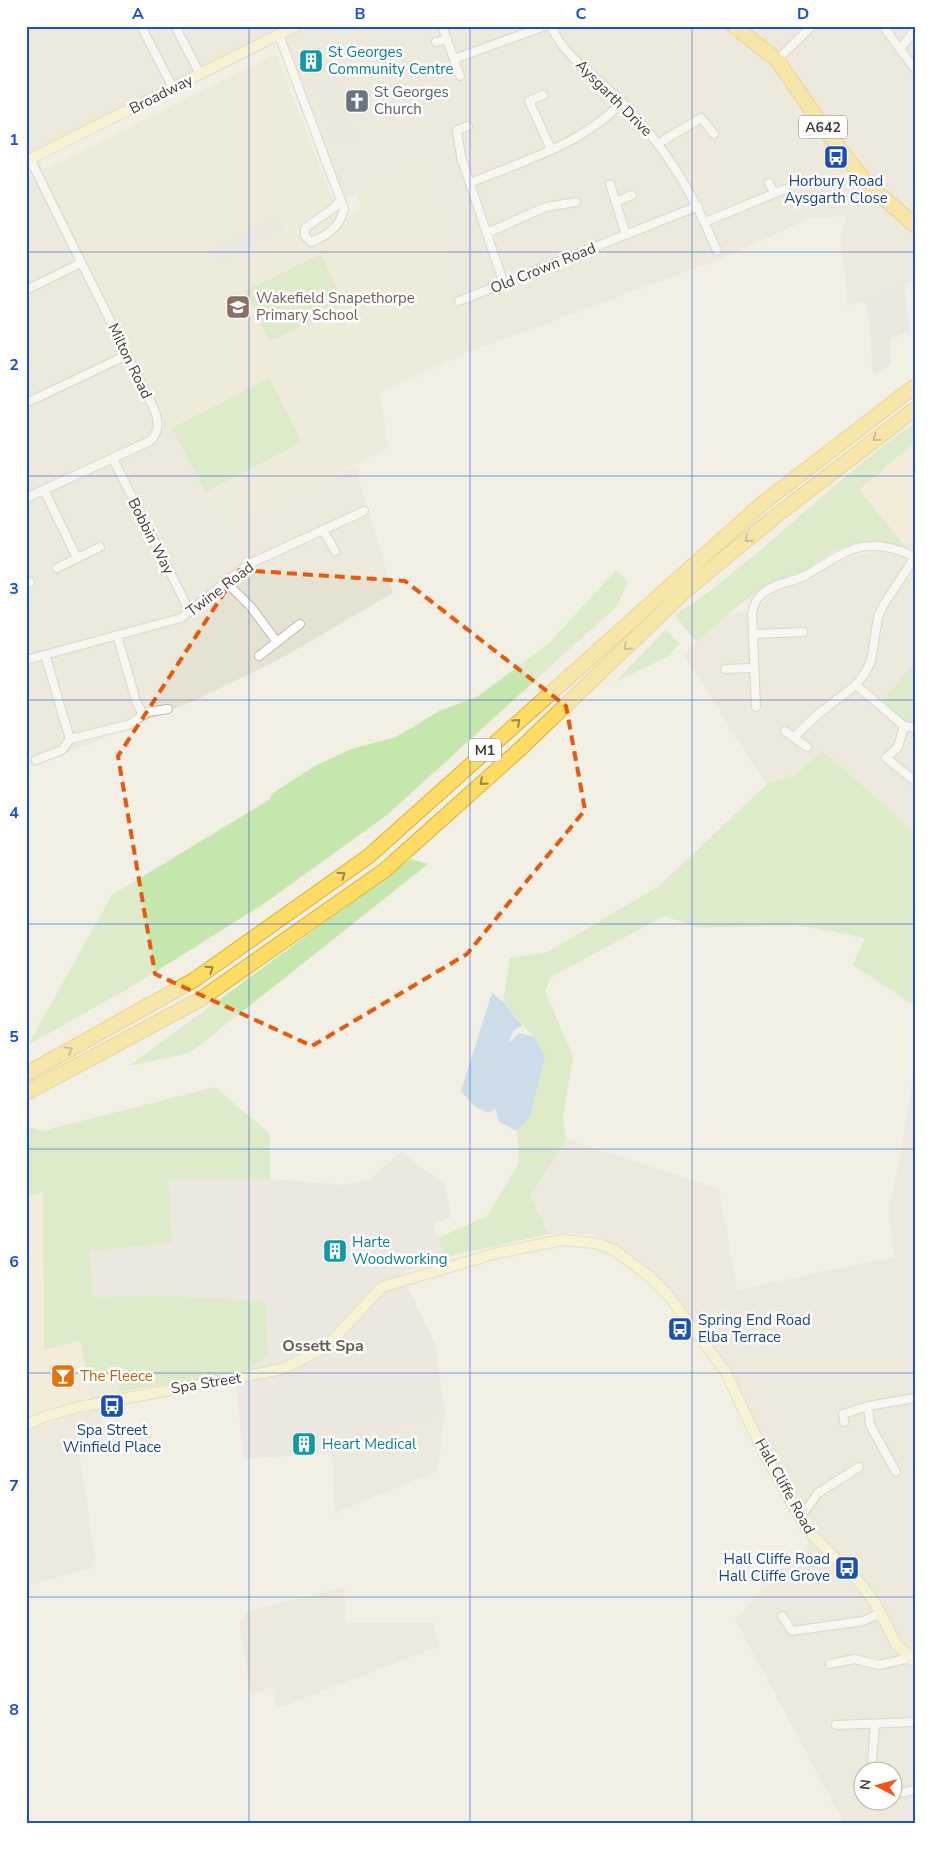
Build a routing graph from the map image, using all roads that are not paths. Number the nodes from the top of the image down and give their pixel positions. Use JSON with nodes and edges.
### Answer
{"nodes":[{"id":1,"x":141,"y":26,"type":"edge"},
{"id":2,"x":175,"y":26,"type":"edge"},
{"id":3,"x":296,"y":26,"type":"edge"},
{"id":4,"x":442,"y":26,"type":"edge"},
{"id":5,"x":545,"y":26,"type":"edge"},
{"id":6,"x":551,"y":26,"type":"edge"},
{"id":7,"x":734,"y":26,"type":"edge"},
{"id":8,"x":812,"y":26,"type":"edge"},
{"id":9,"x":883,"y":26,"type":"edge"},
{"id":10,"x":915,"y":30,"type":"edge"},
{"id":11,"x":279,"y":35,"type":"junction"},
{"id":12,"x":446,"y":38,"type":"junction"},
{"id":13,"x":436,"y":42,"type":"dead end"},
{"id":14,"x":900,"y":49,"type":"junction"},
{"id":15,"x":454,"y":59,"type":"junction"},
{"id":16,"x":777,"y":60,"type":"junction"},
{"id":17,"x":915,"y":68,"type":"edge"},
{"id":18,"x":200,"y":74,"type":"junction"},
{"id":19,"x":460,"y":76,"type":"dead end"},
{"id":20,"x":173,"y":88,"type":"junction"},
{"id":21,"x":543,"y":95,"type":"dead end"},
{"id":22,"x":622,"y":102,"type":"junction"},
{"id":23,"x":468,"y":126,"type":"dead end"},
{"id":24,"x":714,"y":134,"type":"dead end"},
{"id":25,"x":659,"y":144,"type":"junction"},
{"id":26,"x":551,"y":149,"type":"junction"},
{"id":27,"x":28,"y":160,"type":"edge"},
{"id":28,"x":470,"y":183,"type":"junction"},
{"id":29,"x":769,"y":183,"type":"dead end"},
{"id":30,"x":610,"y":184,"type":"dead end"},
{"id":31,"x":785,"y":189,"type":"dead end"},
{"id":32,"x":774,"y":193,"type":"junction"},
{"id":33,"x":632,"y":195,"type":"dead end"},
{"id":34,"x":340,"y":199,"type":"junction"},
{"id":35,"x":576,"y":202,"type":"dead end"},
{"id":36,"x":616,"y":202,"type":"junction"},
{"id":37,"x":698,"y":206,"type":"junction"},
{"id":38,"x":704,"y":222,"type":"junction"},
{"id":39,"x":915,"y":225,"type":"edge"},
{"id":40,"x":487,"y":233,"type":"junction"},
{"id":41,"x":626,"y":235,"type":"junction"},
{"id":42,"x":717,"y":251,"type":"dead end"},
{"id":43,"x":81,"y":263,"type":"junction"},
{"id":44,"x":504,"y":284,"type":"junction"},
{"id":45,"x":26,"y":290,"type":"edge"},
{"id":46,"x":459,"y":301,"type":"dead end"},
{"id":47,"x":127,"y":355,"type":"junction"},
{"id":48,"x":915,"y":386,"type":"edge"},
{"id":49,"x":26,"y":403,"type":"edge"},
{"id":50,"x":915,"y":409,"type":"edge"},
{"id":51,"x":113,"y":459,"type":"junction"},
{"id":52,"x":44,"y":490,"type":"junction"},
{"id":53,"x":26,"y":498,"type":"edge"},
{"id":54,"x":364,"y":511,"type":"dead end"},
{"id":55,"x":323,"y":530,"type":"junction"},
{"id":56,"x":100,"y":547,"type":"dead end"},
{"id":57,"x":335,"y":550,"type":"dead end"},
{"id":58,"x":915,"y":557,"type":"edge"},
{"id":59,"x":77,"y":558,"type":"junction"},
{"id":60,"x":57,"y":568,"type":"dead end"},
{"id":61,"x":226,"y":582,"type":"junction"},
{"id":62,"x":190,"y":612,"type":"junction"},
{"id":63,"x":300,"y":624,"type":"dead end"},
{"id":64,"x":804,"y":632,"type":"dead end"},
{"id":65,"x":754,"y":634,"type":"junction"},
{"id":66,"x":117,"y":635,"type":"junction"},
{"id":67,"x":277,"y":642,"type":"junction"},
{"id":68,"x":45,"y":655,"type":"junction"},
{"id":69,"x":259,"y":656,"type":"dead end"},
{"id":70,"x":26,"y":660,"type":"edge"},
{"id":71,"x":753,"y":668,"type":"junction"},
{"id":72,"x":725,"y":669,"type":"dead end"},
{"id":73,"x":856,"y":685,"type":"junction"},
{"id":74,"x":756,"y":707,"type":"dead end"},
{"id":75,"x":168,"y":709,"type":"dead end"},
{"id":76,"x":143,"y":715,"type":"junction"},
{"id":77,"x":904,"y":726,"type":"junction"},
{"id":78,"x":915,"y":728,"type":"edge"},
{"id":79,"x":785,"y":730,"type":"dead end"},
{"id":80,"x":794,"y":737,"type":"junction"},
{"id":81,"x":70,"y":739,"type":"junction"},
{"id":82,"x":807,"y":747,"type":"dead end"},
{"id":83,"x":36,"y":760,"type":"dead end"},
{"id":84,"x":915,"y":781,"type":"edge"},
{"id":85,"x":26,"y":1074,"type":"edge"},
{"id":86,"x":26,"y":1093,"type":"edge"},
{"id":87,"x":725,"y":1371,"type":"joint"},
{"id":88,"x":915,"y":1398,"type":"edge"},
{"id":89,"x":868,"y":1406,"type":"junction"},
{"id":90,"x":844,"y":1422,"type":"dead end"},
{"id":91,"x":26,"y":1425,"type":"edge"},
{"id":92,"x":859,"y":1468,"type":"dead end"},
{"id":93,"x":896,"y":1472,"type":"dead end"},
{"id":94,"x":800,"y":1518,"type":"junction"},
{"id":95,"x":880,"y":1613,"type":"junction"},
{"id":96,"x":782,"y":1616,"type":"dead end"},
{"id":97,"x":912,"y":1660,"type":"edge"},
{"id":98,"x":830,"y":1664,"type":"dead end"},
{"id":99,"x":915,"y":1722,"type":"edge"},
{"id":100,"x":875,"y":1724,"type":"junction"},
{"id":101,"x":834,"y":1726,"type":"dead end"},
{"id":102,"x":872,"y":1762,"type":"edge"}],
"edges":[{"from":1,"to":20,"type":"street"},
{"from":2,"to":18,"type":"street"},
{"from":3,"to":11,"type":"street","name":"Broadway"},
{"from":4,"to":12,"type":"street"},
{"from":5,"to":15,"type":"street"},
{"from":6,"to":22,"type":"street","name":"Aysgarth Drive"},
{"from":7,"to":16,"type":"highway","number":"A642"},
{"from":8,"to":16,"type":"street"},
{"from":9,"to":14,"type":"street"},
{"from":10,"to":14,"type":"street"},
{"from":11,"to":18,"type":"street","name":"Broadway"},
{"from":11,"to":34,"type":"street"},
{"from":12,"to":13,"type":"street"},
{"from":12,"to":15,"type":"street"},
{"from":14,"to":17,"type":"street"},
{"from":15,"to":19,"type":"street"},
{"from":16,"to":39,"type":"highway","number":"A642"},
{"from":18,"to":20,"type":"street","name":"Broadway"},
{"from":20,"to":27,"type":"street","name":"Broadway"},
{"from":21,"to":26,"type":"street"},
{"from":22,"to":25,"type":"street","name":"Aysgarth Drive"},
{"from":22,"to":26,"type":"street"},
{"from":23,"to":28,"type":"street"},
{"from":24,"to":25,"type":"street"},
{"from":25,"to":37,"type":"street","name":"Aysgarth Drive"},
{"from":26,"to":28,"type":"street"},
{"from":27,"to":43,"type":"street","name":"Milton Road"},
{"from":28,"to":40,"type":"street"},
{"from":29,"to":32,"type":"street"},
{"from":30,"to":36,"type":"street"},
{"from":31,"to":32,"type":"street"},
{"from":32,"to":38,"type":"street"},
{"from":33,"to":36,"type":"street"},
{"from":34,"to":34,"type":"street"},
{"from":35,"to":40,"type":"street"},
{"from":36,"to":41,"type":"street"},
{"from":37,"to":38,"type":"street","name":"Aysgarth Drive"},
{"from":37,"to":41,"type":"street","name":"Old Crown Road"},
{"from":38,"to":42,"type":"street","name":"Aysgarth Drive"},
{"from":40,"to":44,"type":"street"},
{"from":41,"to":44,"type":"street","name":"Old Crown Road"},
{"from":43,"to":45,"type":"street"},
{"from":43,"to":47,"type":"street","name":"Milton Road"},
{"from":44,"to":46,"type":"street","name":"Old Crown Road"},
{"from":47,"to":49,"type":"street"},
{"from":47,"to":51,"type":"street","name":"Milton Road"},
{"from":85,"to":48,"type":"highway","number":"M1","one_way":true},
{"from":50,"to":86,"type":"highway","number":"M1","one_way":true},
{"from":51,"to":52,"type":"street","name":"Milton Road"},
{"from":51,"to":62,"type":"street","name":"Bobbin Way"},
{"from":52,"to":53,"type":"street","name":"Milton Road"},
{"from":52,"to":59,"type":"street"},
{"from":54,"to":55,"type":"street","name":"Twine Road"},
{"from":55,"to":57,"type":"street"},
{"from":55,"to":61,"type":"street","name":"Twine Road"},
{"from":56,"to":59,"type":"street"},
{"from":58,"to":65,"type":"street"},
{"from":58,"to":73,"type":"street"},
{"from":59,"to":60,"type":"street"},
{"from":61,"to":62,"type":"street","name":"Twine Road"},
{"from":61,"to":67,"type":"street"},
{"from":62,"to":66,"type":"street","name":"Twine Road"},
{"from":63,"to":67,"type":"street"},
{"from":64,"to":65,"type":"street"},
{"from":65,"to":71,"type":"street"},
{"from":66,"to":68,"type":"street","name":"Twine Road"},
{"from":66,"to":76,"type":"street"},
{"from":67,"to":69,"type":"street"},
{"from":68,"to":70,"type":"street","name":"Twine Road"},
{"from":68,"to":81,"type":"street"},
{"from":71,"to":72,"type":"street"},
{"from":71,"to":74,"type":"street"},
{"from":73,"to":77,"type":"street"},
{"from":73,"to":80,"type":"street"},
{"from":75,"to":76,"type":"street"},
{"from":76,"to":81,"type":"street"},
{"from":77,"to":78,"type":"street"},
{"from":77,"to":84,"type":"street"},
{"from":79,"to":80,"type":"street"},
{"from":80,"to":82,"type":"street"},
{"from":81,"to":83,"type":"street"},
{"from":87,"to":91,"type":"street","name":"Spa Street"},
{"from":87,"to":94,"type":"street","name":"Hall Cliffe Road"},
{"from":88,"to":89,"type":"street"},
{"from":89,"to":90,"type":"street"},
{"from":89,"to":93,"type":"street"},
{"from":92,"to":94,"type":"street"},
{"from":94,"to":95,"type":"street","name":"Hall Cliffe Road"},
{"from":95,"to":96,"type":"street"},
{"from":95,"to":97,"type":"street","name":"Hall Cliffe Road"},
{"from":97,"to":98,"type":"street"},
{"from":99,"to":100,"type":"street"},
{"from":100,"to":101,"type":"street"},
{"from":100,"to":102,"type":"street"}]}
